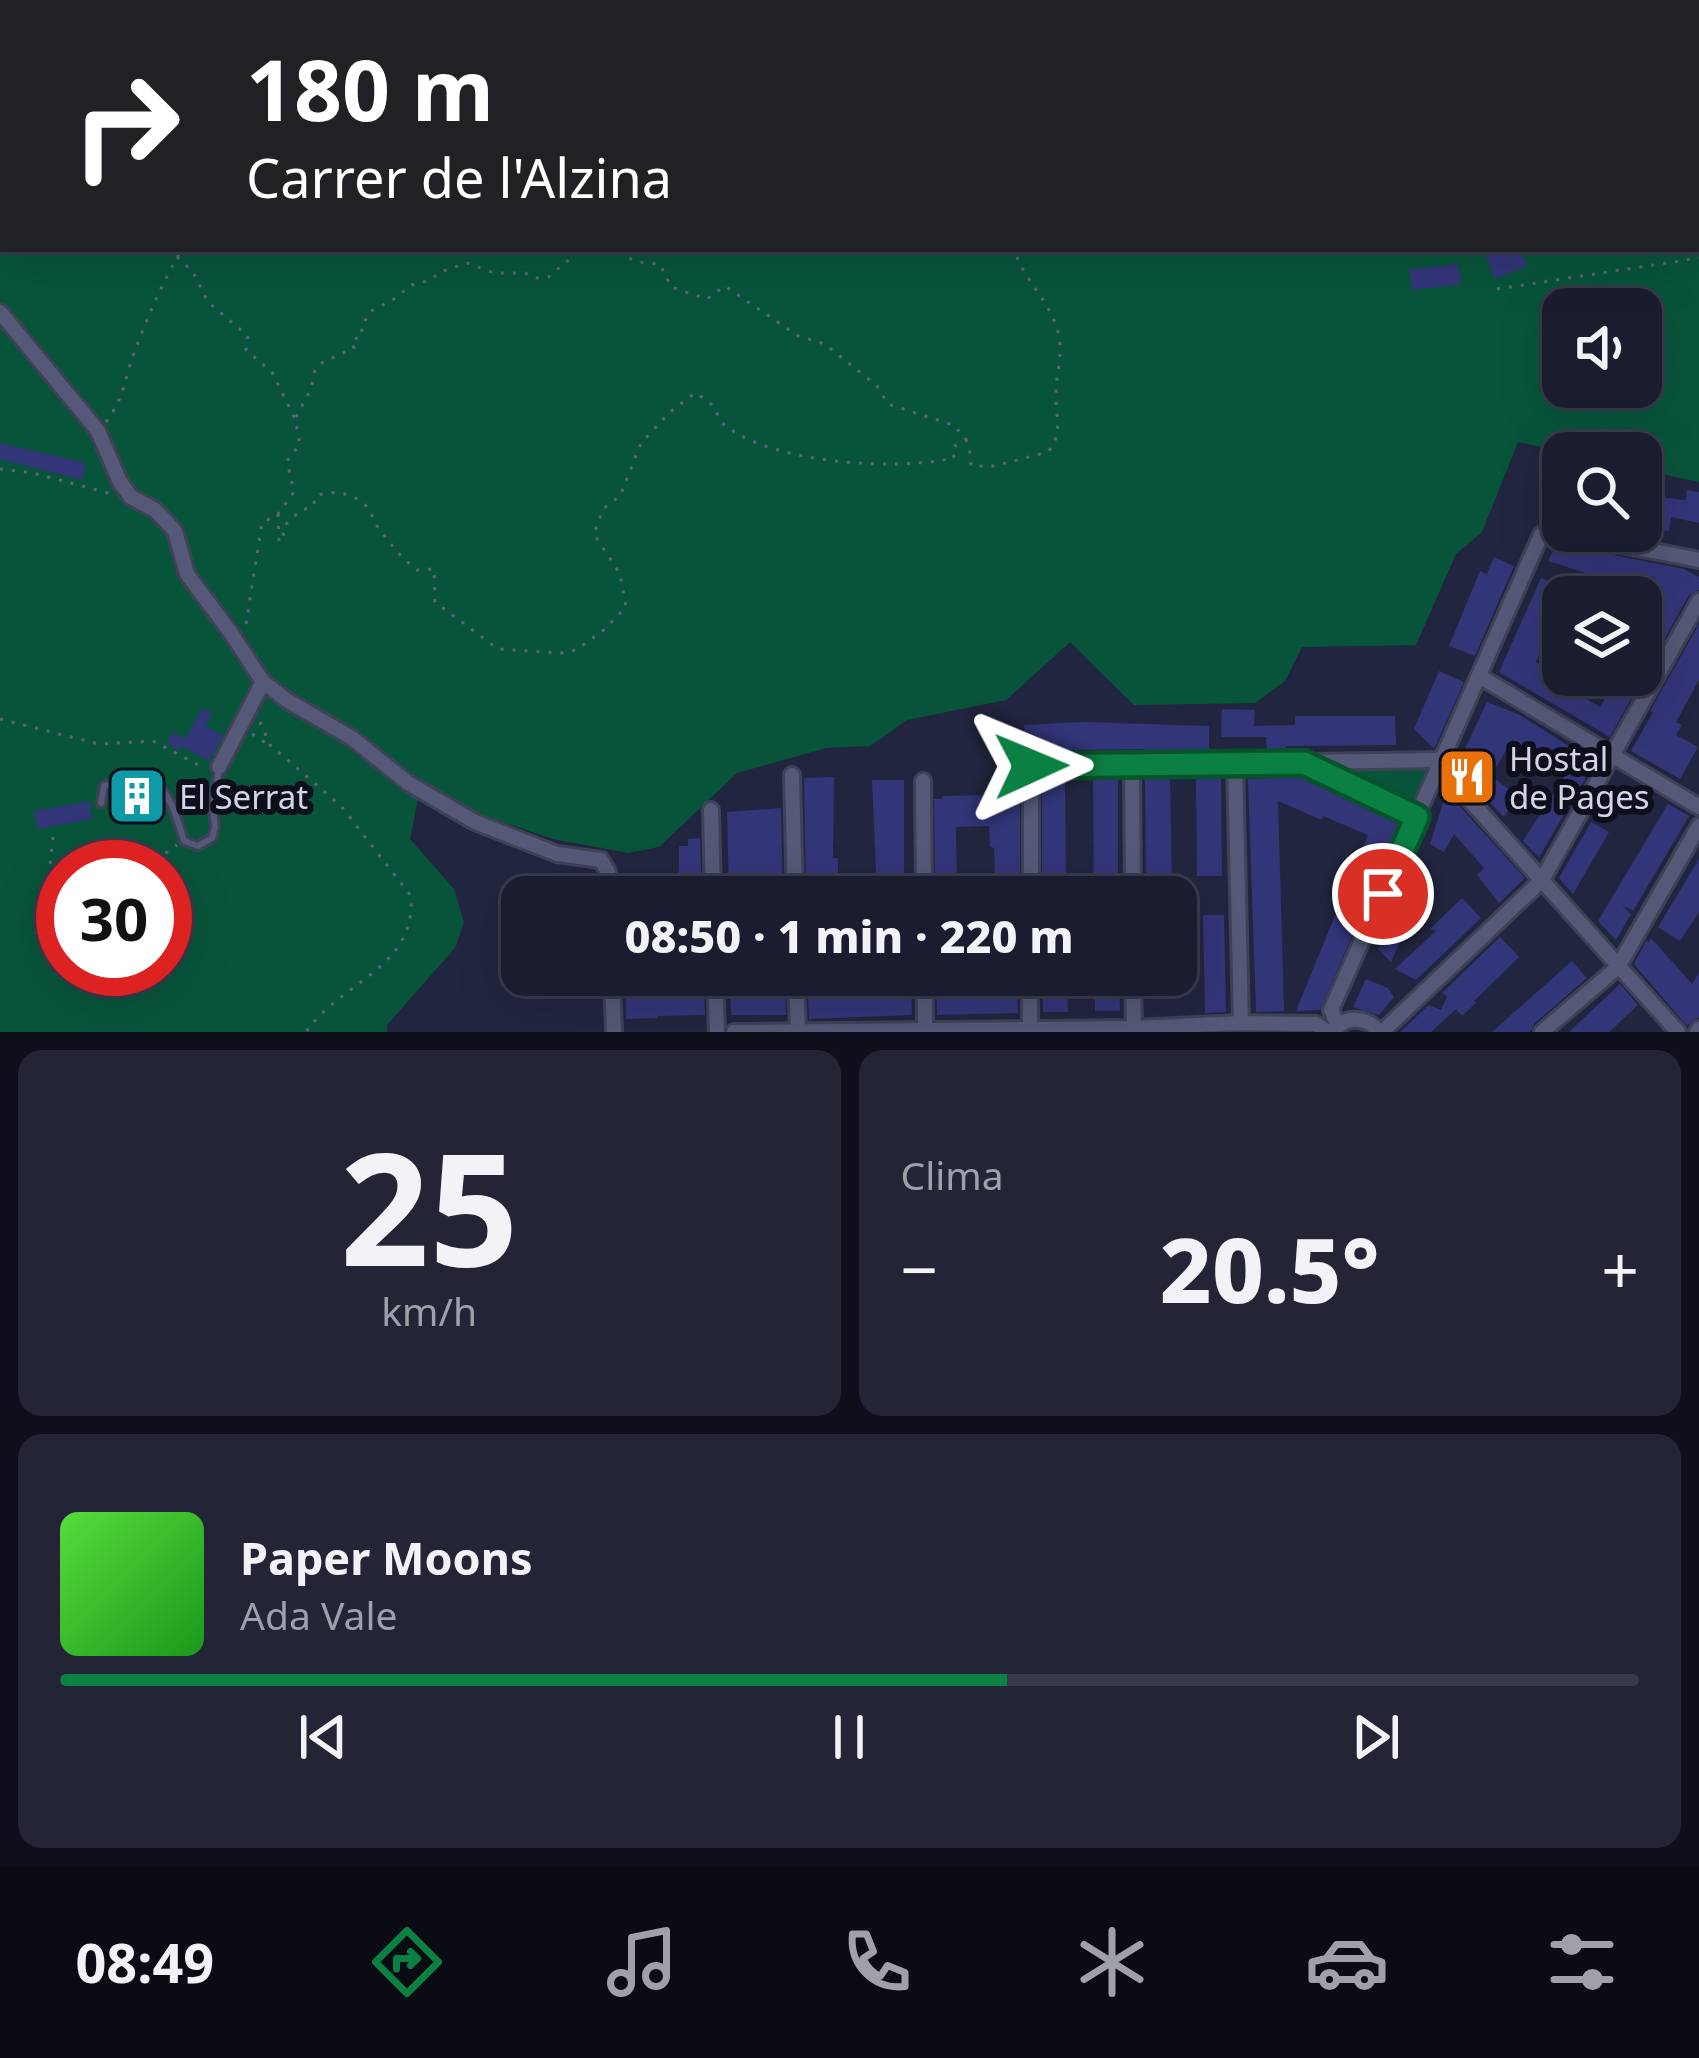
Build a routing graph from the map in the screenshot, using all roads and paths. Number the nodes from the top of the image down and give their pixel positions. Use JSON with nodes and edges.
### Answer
{"nodes":[{"id":1,"x":180,"y":252,"type":"edge"},
{"id":2,"x":578,"y":252,"type":"edge"},
{"id":3,"x":623,"y":252,"type":"edge"},
{"id":4,"x":1015,"y":252,"type":"edge"},
{"id":5,"x":177,"y":257,"type":"junction"},
{"id":6,"x":1699,"y":258,"type":"edge"},
{"id":7,"x":1497,"y":289,"type":"dead end"},
{"id":8,"x":0,"y":312,"type":"edge"},
{"id":9,"x":295,"y":419,"type":"junction"},
{"id":10,"x":98,"y":431,"type":"junction"},
{"id":11,"x":966,"y":439,"type":"junction"},
{"id":12,"x":0,"y":469,"type":"edge"},
{"id":13,"x":131,"y":497,"type":"junction"},
{"id":14,"x":278,"y":514,"type":"junction"},
{"id":15,"x":1699,"y":560,"type":"edge"},
{"id":16,"x":1699,"y":601,"type":"edge"},
{"id":17,"x":242,"y":650,"type":"junction"},
{"id":18,"x":1479,"y":676,"type":"junction"},
{"id":19,"x":263,"y":682,"type":"junction"},
{"id":20,"x":252,"y":704,"type":"junction"},
{"id":21,"x":0,"y":718,"type":"edge"},
{"id":22,"x":240,"y":727,"type":"junction"},
{"id":23,"x":270,"y":745,"type":"junction"},
{"id":24,"x":1613,"y":755,"type":"junction"},
{"id":25,"x":1235,"y":763,"type":"junction"},
{"id":26,"x":1304,"y":763,"type":"junction"},
{"id":27,"x":1132,"y":764,"type":"junction"},
{"id":28,"x":1441,"y":764,"type":"junction"},
{"id":29,"x":220,"y":767,"type":"junction"},
{"id":30,"x":793,"y":775,"type":"dead end"},
{"id":31,"x":923,"y":781,"type":"dead end"},
{"id":32,"x":101,"y":803,"type":"dead end"},
{"id":33,"x":1699,"y":807,"type":"edge"},
{"id":34,"x":710,"y":810,"type":"dead end"},
{"id":35,"x":1417,"y":817,"type":"junction"},
{"id":36,"x":1699,"y":826,"type":"edge"},
{"id":37,"x":53,"y":837,"type":"dead end"},
{"id":38,"x":53,"y":840,"type":"edge"},
{"id":39,"x":184,"y":840,"type":"edge"},
{"id":40,"x":192,"y":844,"type":"edge"},
{"id":41,"x":608,"y":876,"type":"edge"},
{"id":42,"x":712,"y":876,"type":"edge"},
{"id":43,"x":795,"y":876,"type":"edge"},
{"id":44,"x":924,"y":876,"type":"edge"},
{"id":45,"x":1030,"y":876,"type":"edge"},
{"id":46,"x":1133,"y":876,"type":"edge"},
{"id":47,"x":1542,"y":880,"type":"junction"},
{"id":48,"x":1618,"y":967,"type":"junction"},
{"id":49,"x":613,"y":996,"type":"edge"},
{"id":50,"x":716,"y":996,"type":"edge"},
{"id":51,"x":797,"y":996,"type":"edge"},
{"id":52,"x":925,"y":996,"type":"edge"},
{"id":53,"x":1030,"y":996,"type":"edge"},
{"id":54,"x":1133,"y":996,"type":"edge"},
{"id":55,"x":1241,"y":1024,"type":"junction"},
{"id":56,"x":798,"y":1030,"type":"edge"},
{"id":57,"x":1030,"y":1030,"type":"edge"},
{"id":58,"x":1134,"y":1030,"type":"edge"},
{"id":59,"x":1333,"y":1030,"type":"edge"},
{"id":60,"x":820,"y":1031,"type":"edge"},
{"id":61,"x":925,"y":1031,"type":"edge"},
{"id":62,"x":305,"y":1032,"type":"edge"},
{"id":63,"x":614,"y":1032,"type":"edge"},
{"id":64,"x":717,"y":1032,"type":"edge"},
{"id":65,"x":734,"y":1032,"type":"edge"},
{"id":66,"x":1381,"y":1032,"type":"edge"},
{"id":67,"x":1542,"y":1032,"type":"edge"},
{"id":68,"x":1678,"y":1032,"type":"edge"}],
"edges":[{"from":1,"to":5,"type":"path"},
{"from":2,"to":9,"type":"path"},
{"from":3,"to":11,"type":"path"},
{"from":4,"to":11,"type":"path"},
{"from":5,"to":9,"type":"path"},
{"from":5,"to":10,"type":"path"},
{"from":6,"to":7,"type":"path"},
{"from":8,"to":10,"type":"street"},
{"from":9,"to":14,"type":"path"},
{"from":10,"to":13,"type":"street"},
{"from":11,"to":14,"type":"path"},
{"from":12,"to":13,"type":"path"},
{"from":13,"to":17,"type":"street"},
{"from":14,"to":17,"type":"path"},
{"from":15,"to":18,"type":"street"},
{"from":16,"to":24,"type":"street"},
{"from":17,"to":19,"type":"street"},
{"from":18,"to":24,"type":"street"},
{"from":18,"to":28,"type":"street"},
{"from":19,"to":20,"type":"street"},
{"from":19,"to":41,"type":"street"},
{"from":20,"to":22,"type":"street"},
{"from":20,"to":23,"type":"path"},
{"from":21,"to":29,"type":"path"},
{"from":22,"to":23,"type":"path"},
{"from":22,"to":29,"type":"street"},
{"from":23,"to":62,"type":"path"},
{"from":24,"to":33,"type":"street"},
{"from":24,"to":47,"type":"street"},
{"from":25,"to":26,"type":"street"},
{"from":25,"to":27,"type":"street"},
{"from":25,"to":55,"type":"street"},
{"from":26,"to":28,"type":"street"},
{"from":26,"to":35,"type":"street"},
{"from":27,"to":45,"type":"street"},
{"from":27,"to":46,"type":"street"},
{"from":28,"to":35,"type":"street"},
{"from":28,"to":47,"type":"street"},
{"from":29,"to":40,"type":"lane"},
{"from":30,"to":43,"type":"street"},
{"from":31,"to":44,"type":"street"},
{"from":32,"to":39,"type":"lane"},
{"from":34,"to":42,"type":"street"},
{"from":35,"to":59,"type":"street"},
{"from":36,"to":48,"type":"street"},
{"from":37,"to":38,"type":"path"},
{"from":47,"to":48,"type":"street"},
{"from":47,"to":66,"type":"street"},
{"from":48,"to":67,"type":"street"},
{"from":48,"to":68,"type":"street"},
{"from":49,"to":63,"type":"street"},
{"from":50,"to":64,"type":"street"},
{"from":51,"to":56,"type":"street"},
{"from":52,"to":61,"type":"street"},
{"from":53,"to":57,"type":"street"},
{"from":54,"to":58,"type":"street"},
{"from":55,"to":58,"type":"street"},
{"from":55,"to":59,"type":"street"},
{"from":56,"to":60,"type":"street"},
{"from":56,"to":65,"type":"street"},
{"from":57,"to":58,"type":"street"},
{"from":57,"to":61,"type":"street"},
{"from":59,"to":66,"type":"street"},
{"from":60,"to":61,"type":"street"}]}
